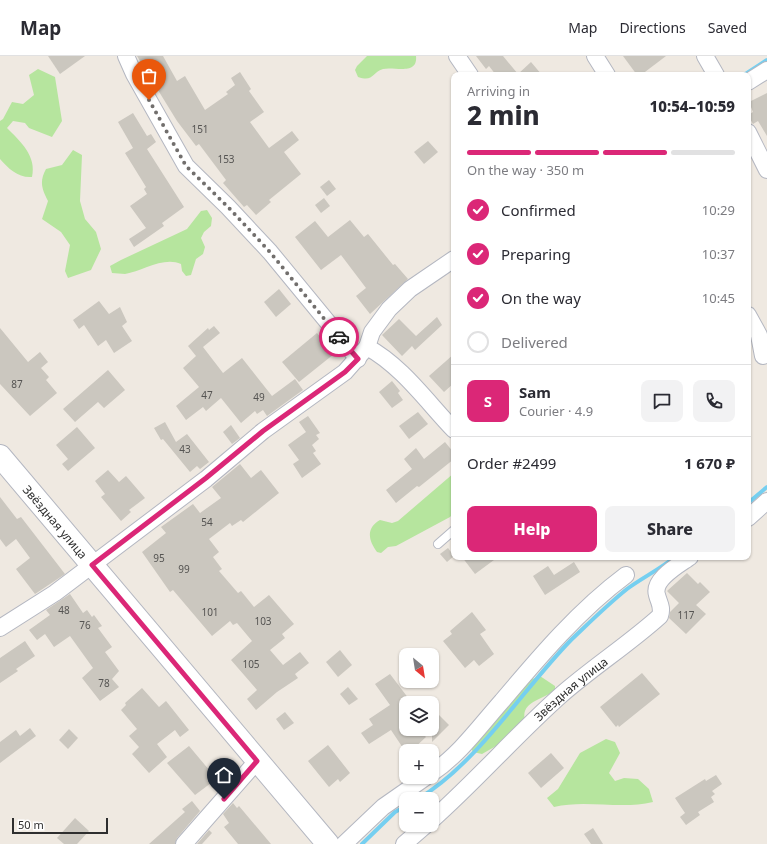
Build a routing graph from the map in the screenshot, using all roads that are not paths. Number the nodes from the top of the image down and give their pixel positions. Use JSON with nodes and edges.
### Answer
{"nodes":[{"id":1,"x":126,"y":56,"type":"edge"},
{"id":2,"x":457,"y":56,"type":"edge"},
{"id":3,"x":595,"y":56,"type":"edge"},
{"id":4,"x":705,"y":56,"type":"edge"},
{"id":5,"x":767,"y":70,"type":"edge"},
{"id":6,"x":468,"y":72,"type":"edge"},
{"id":7,"x":605,"y":72,"type":"edge"},
{"id":8,"x":714,"y":72,"type":"edge"},
{"id":9,"x":751,"y":80,"type":"edge"},
{"id":10,"x":751,"y":138,"type":"edge"},
{"id":11,"x":767,"y":170,"type":"edge"},
{"id":12,"x":451,"y":261,"type":"edge"},
{"id":13,"x":751,"y":321,"type":"edge"},
{"id":14,"x":362,"y":353,"type":"junction"},
{"id":15,"x":763,"y":356,"type":"dead end"},
{"id":16,"x":451,"y":427,"type":"edge"},
{"id":17,"x":0,"y":456,"type":"edge"},
{"id":18,"x":767,"y":501,"type":"edge"},
{"id":19,"x":751,"y":515,"type":"edge"},
{"id":20,"x":451,"y":533,"type":"edge"},
{"id":21,"x":438,"y":544,"type":"dead end"},
{"id":22,"x":686,"y":560,"type":"edge"},
{"id":23,"x":92,"y":565,"type":"junction"},
{"id":24,"x":626,"y":575,"type":"dead end"},
{"id":25,"x":0,"y":628,"type":"edge"},
{"id":26,"x":257,"y":761,"type":"junction"},
{"id":27,"x":439,"y":768,"type":"edge"},
{"id":28,"x":416,"y":784,"type":"edge"},
{"id":29,"x":439,"y":813,"type":"edge"},
{"id":30,"x":418,"y":832,"type":"edge"},
{"id":31,"x":184,"y":844,"type":"edge"},
{"id":32,"x":328,"y":844,"type":"edge"},
{"id":33,"x":344,"y":844,"type":"edge"},
{"id":34,"x":404,"y":844,"type":"edge"}],
"edges":[{"from":1,"to":14,"type":"street"},
{"from":2,"to":6,"type":"street"},
{"from":3,"to":7,"type":"street"},
{"from":4,"to":8,"type":"street"},
{"from":5,"to":9,"type":"street"},
{"from":10,"to":11,"type":"street"},
{"from":12,"to":14,"type":"street"},
{"from":13,"to":15,"type":"street"},
{"from":14,"to":16,"type":"street"},
{"from":14,"to":23,"type":"street"},
{"from":17,"to":23,"type":"street","name":"Звёздная улица"},
{"from":18,"to":19,"type":"street"},
{"from":20,"to":21,"type":"lane"},
{"from":22,"to":29,"type":"street","name":"Звёздная улица"},
{"from":23,"to":25,"type":"street"},
{"from":23,"to":26,"type":"street","name":"Звёздная улица"},
{"from":24,"to":27,"type":"street"},
{"from":26,"to":31,"type":"street"},
{"from":26,"to":32,"type":"street","name":"Звёздная улица"},
{"from":28,"to":33,"type":"street"},
{"from":30,"to":34,"type":"street"}]}
